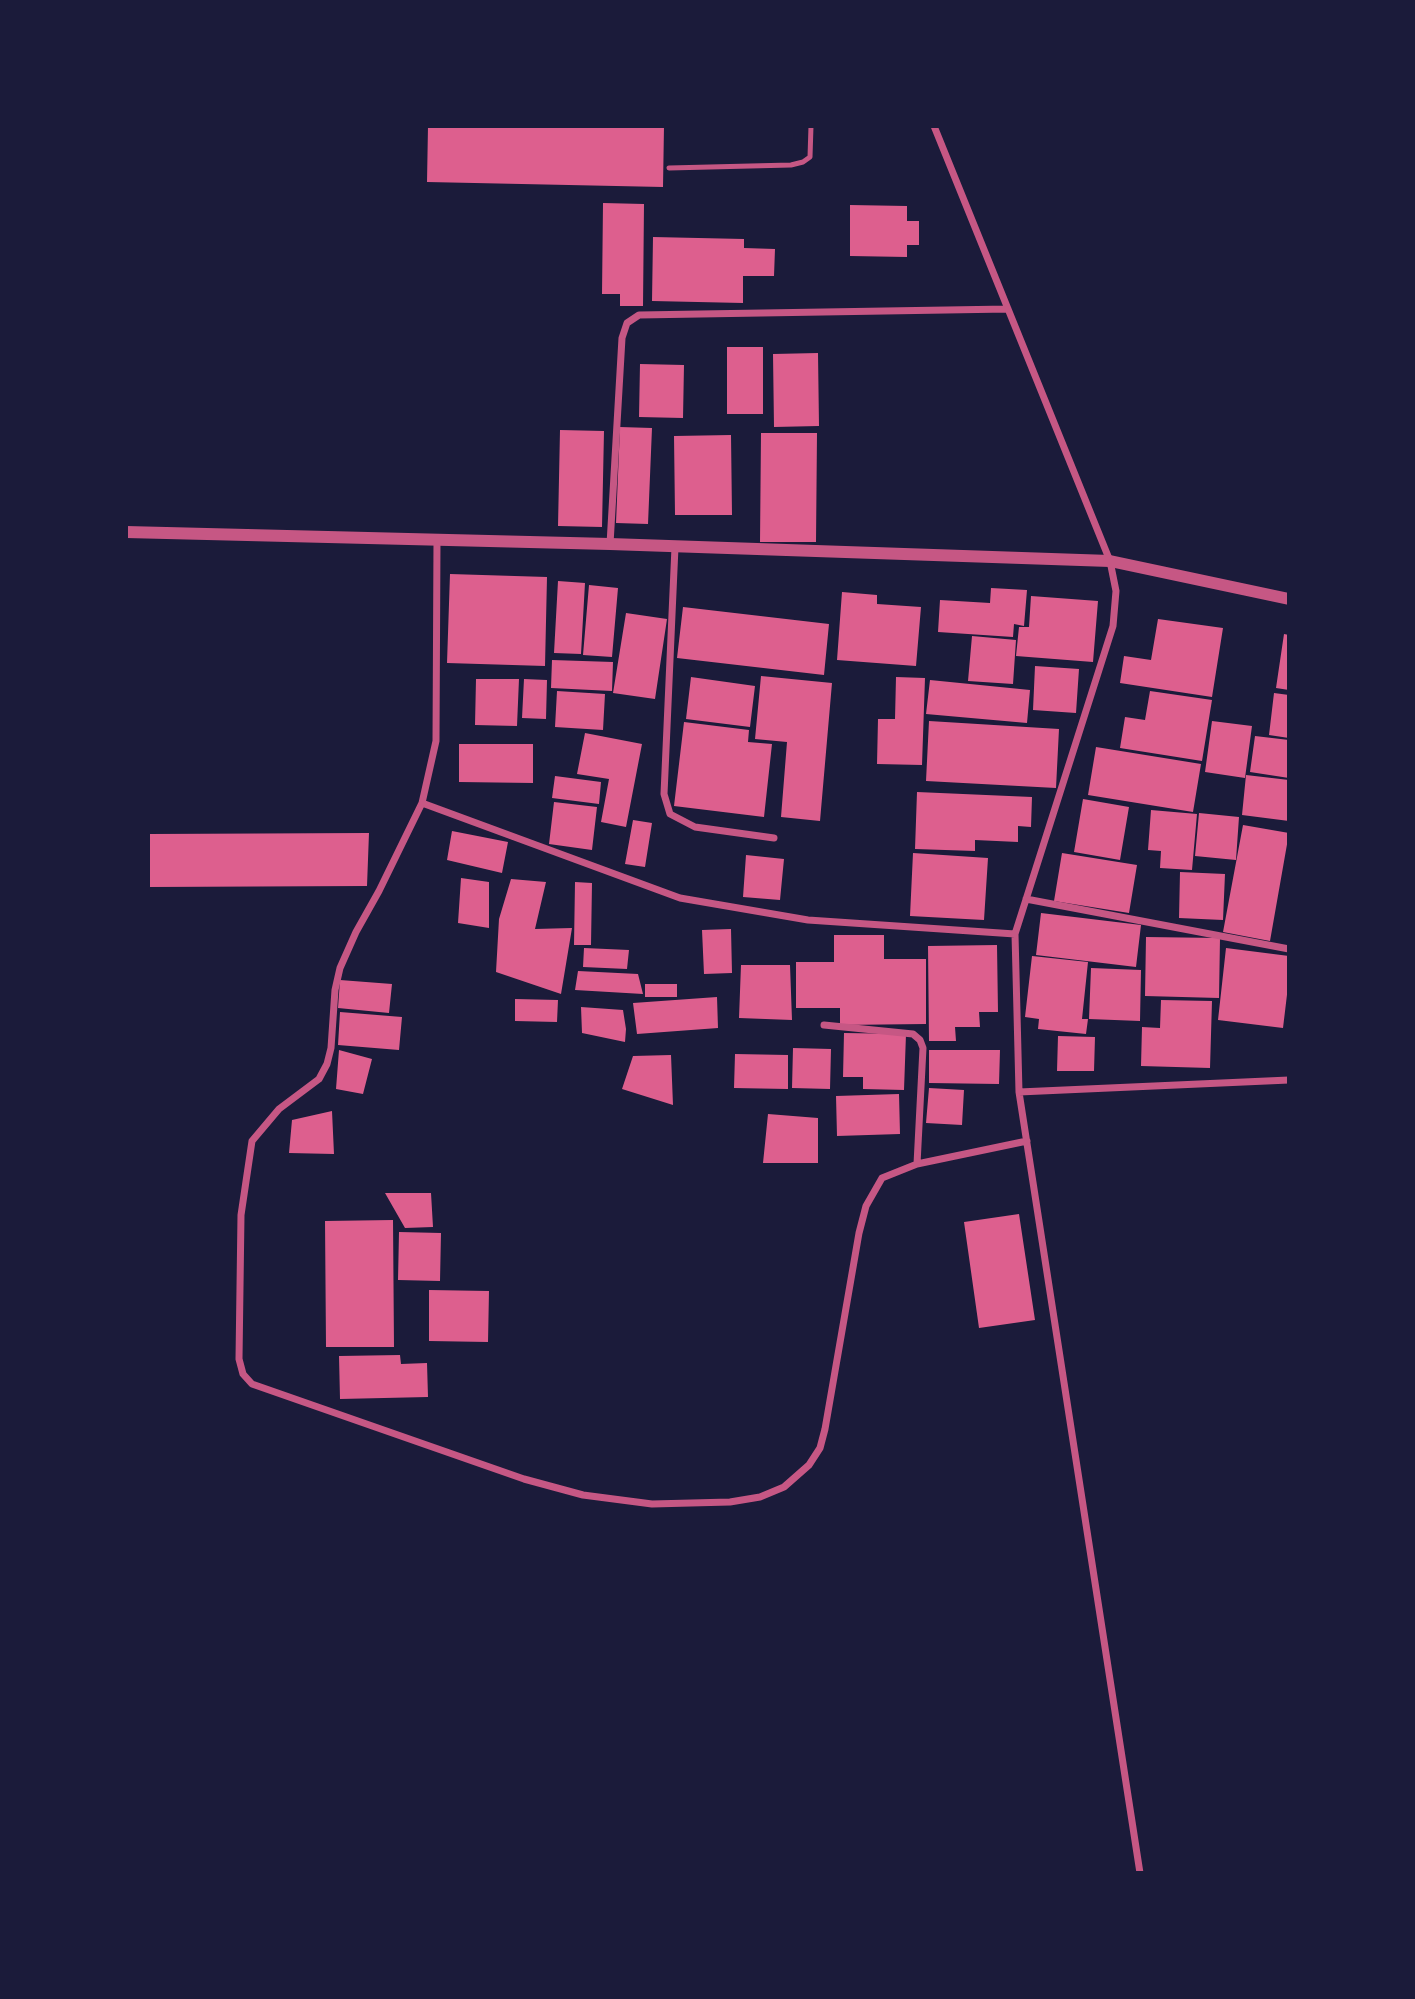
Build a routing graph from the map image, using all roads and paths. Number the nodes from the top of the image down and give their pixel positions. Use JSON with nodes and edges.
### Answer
{"nodes":[{"id":1,"x":811,"y":126,"type":"edge"},
{"id":2,"x":934,"y":126,"type":"edge"},
{"id":3,"x":669,"y":167,"type":"dead end"},
{"id":4,"x":1008,"y":309,"type":"junction"},
{"id":5,"x":126,"y":532,"type":"edge"},
{"id":6,"x":437,"y":540,"type":"junction"},
{"id":7,"x":610,"y":544,"type":"junction"},
{"id":8,"x":675,"y":547,"type":"junction"},
{"id":9,"x":1110,"y":561,"type":"junction"},
{"id":10,"x":1289,"y":599,"type":"edge"},
{"id":11,"x":422,"y":803,"type":"junction"},
{"id":12,"x":774,"y":838,"type":"dead end"},
{"id":13,"x":1026,"y":899,"type":"junction"},
{"id":14,"x":1015,"y":934,"type":"junction"},
{"id":15,"x":1289,"y":949,"type":"edge"},
{"id":16,"x":824,"y":1025,"type":"dead end"},
{"id":17,"x":1289,"y":1080,"type":"edge"},
{"id":18,"x":1019,"y":1092,"type":"junction"},
{"id":19,"x":1027,"y":1141,"type":"junction"},
{"id":20,"x":917,"y":1164,"type":"junction"},
{"id":21,"x":1140,"y":1873,"type":"edge"}],
"edges":[{"from":1,"to":3,"type":"lane"},
{"from":2,"to":4,"type":"street"},
{"from":4,"to":7,"type":"street"},
{"from":4,"to":9,"type":"street"},
{"from":5,"to":6,"type":"street"},
{"from":6,"to":7,"type":"street"},
{"from":6,"to":11,"type":"street"},
{"from":7,"to":8,"type":"street"},
{"from":8,"to":9,"type":"street"},
{"from":8,"to":12,"type":"street"},
{"from":9,"to":10,"type":"street"},
{"from":9,"to":13,"type":"street"},
{"from":11,"to":14,"type":"street"},
{"from":11,"to":20,"type":"street"},
{"from":13,"to":14,"type":"street"},
{"from":13,"to":15,"type":"street"},
{"from":14,"to":18,"type":"street"},
{"from":16,"to":20,"type":"street"},
{"from":17,"to":18,"type":"street"},
{"from":18,"to":19,"type":"street"},
{"from":19,"to":20,"type":"street"},
{"from":19,"to":21,"type":"street"}]}
